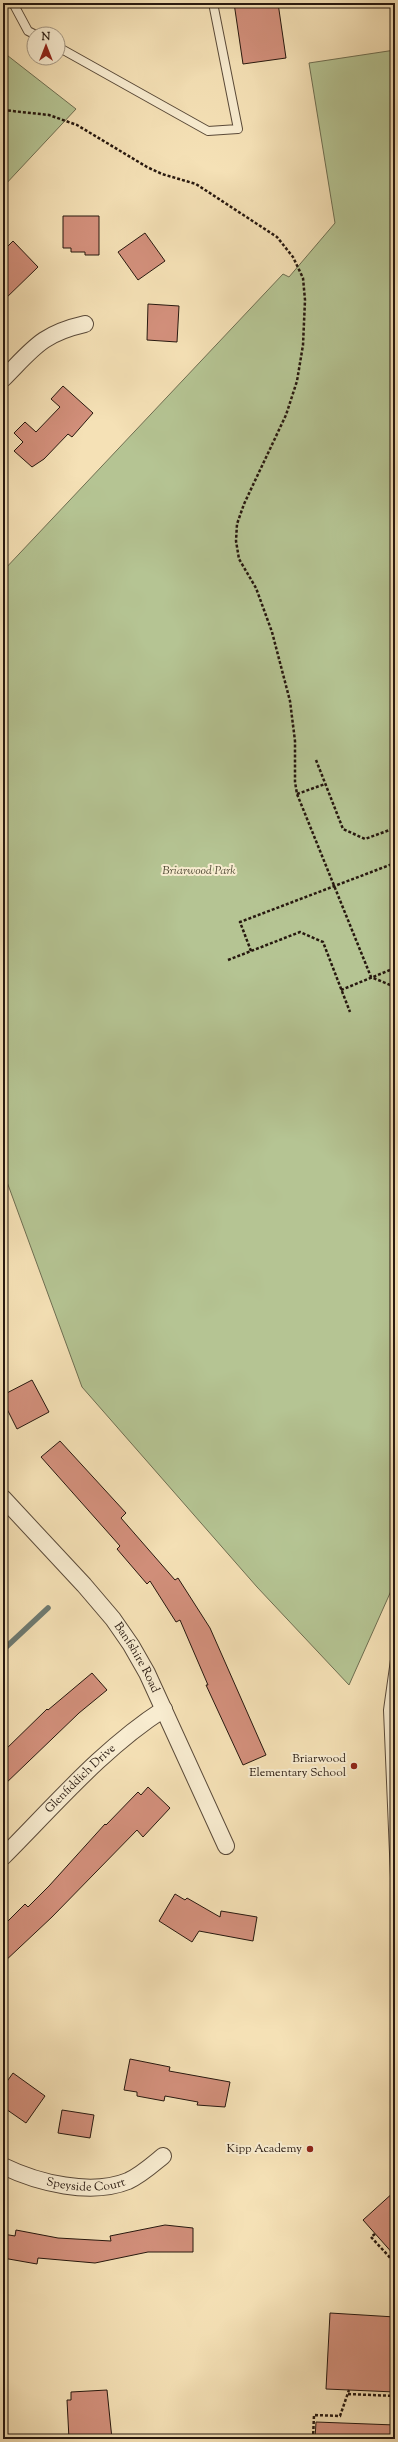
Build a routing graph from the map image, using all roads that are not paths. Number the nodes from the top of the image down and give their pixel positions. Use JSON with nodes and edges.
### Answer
{"nodes":[{"id":1,"x":13,"y":3,"type":"edge"},
{"id":2,"x":213,"y":3,"type":"edge"},
{"id":3,"x":26,"y":27,"type":"edge"},
{"id":4,"x":66,"y":51,"type":"edge"},
{"id":5,"x":85,"y":324,"type":"dead end"},
{"id":6,"x":3,"y":379,"type":"edge"},
{"id":7,"x":3,"y":1498,"type":"edge"},
{"id":8,"x":395,"y":1660,"type":"edge"},
{"id":9,"x":164,"y":1708,"type":"junction"},
{"id":10,"x":226,"y":1846,"type":"dead end"},
{"id":11,"x":3,"y":1856,"type":"edge"},
{"id":12,"x":394,"y":1865,"type":"edge"},
{"id":13,"x":395,"y":1877,"type":"edge"},
{"id":14,"x":163,"y":2156,"type":"dead end"},
{"id":15,"x":3,"y":2166,"type":"edge"}],
"edges":[{"from":1,"to":3,"type":"lane"},
{"from":2,"to":4,"type":"lane"},
{"from":5,"to":6,"type":"street"},
{"from":7,"to":9,"type":"street","name":"Banfshire Road"},
{"from":8,"to":12,"type":"lane"},
{"from":9,"to":10,"type":"street","name":"Banfshire Road"},
{"from":9,"to":11,"type":"street","name":"Glenfiddich Drive"},
{"from":12,"to":13,"type":"lane"},
{"from":14,"to":15,"type":"street","name":"Speyside Court"}]}
